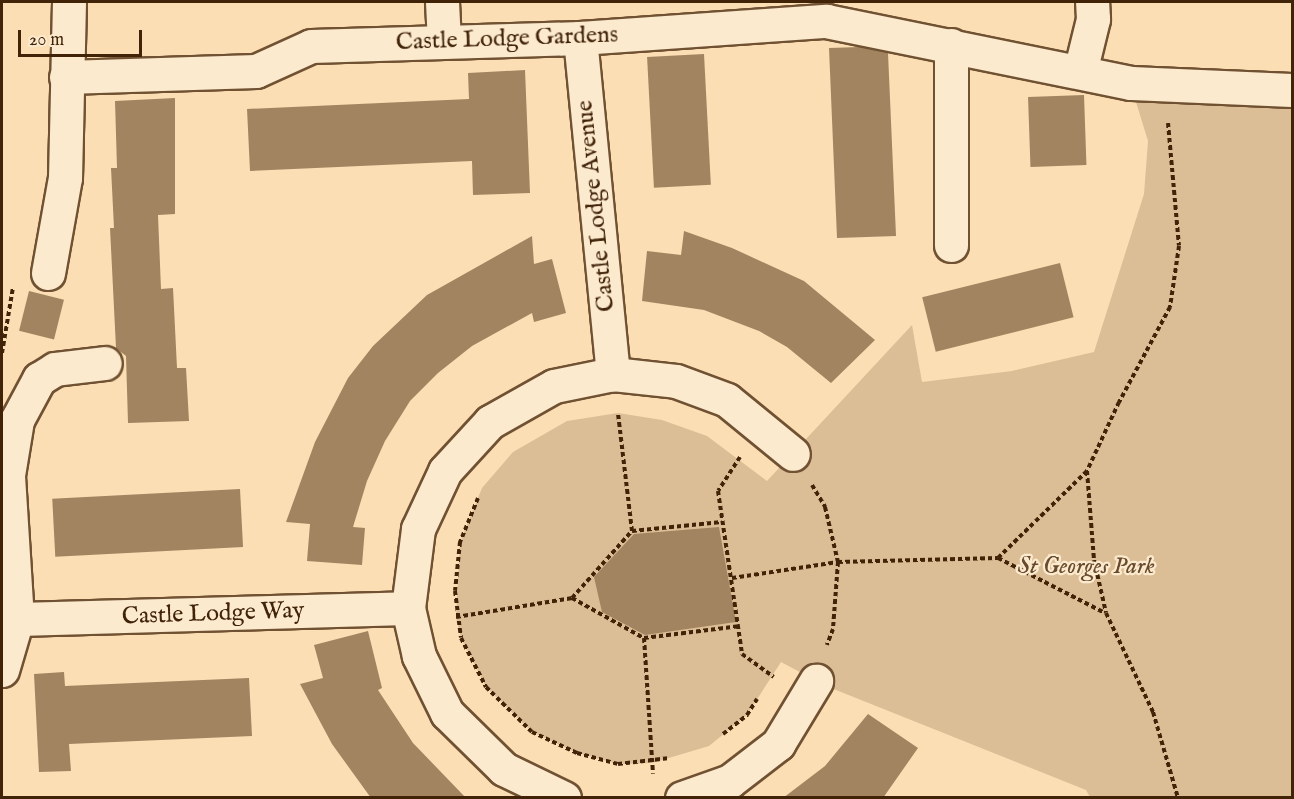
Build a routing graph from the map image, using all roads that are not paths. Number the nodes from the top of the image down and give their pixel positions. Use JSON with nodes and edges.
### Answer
{"nodes":[{"id":1,"x":442,"y":2,"type":"edge"},
{"id":2,"x":1092,"y":2,"type":"edge"},
{"id":3,"x":69,"y":4,"type":"edge"},
{"id":4,"x":580,"y":38,"type":"junction"},
{"id":5,"x":444,"y":42,"type":"junction"},
{"id":6,"x":951,"y":45,"type":"junction"},
{"id":7,"x":1080,"y":72,"type":"junction"},
{"id":8,"x":66,"y":77,"type":"junction"},
{"id":9,"x":1293,"y":90,"type":"edge"},
{"id":10,"x":951,"y":245,"type":"dead end"},
{"id":11,"x":48,"y":273,"type":"dead end"},
{"id":12,"x":105,"y":363,"type":"dead end"},
{"id":13,"x":612,"y":374,"type":"junction"},
{"id":14,"x":793,"y":454,"type":"road end"},
{"id":15,"x":410,"y":616,"type":"junction"},
{"id":16,"x":17,"y":620,"type":"junction"},
{"id":17,"x":2,"y":670,"type":"edge"},
{"id":18,"x":810,"y":690,"type":"road end"},
{"id":19,"x":668,"y":792,"type":"edge"},
{"id":20,"x":564,"y":798,"type":"edge"}],
"edges":[{"from":1,"to":5,"type":"street"},
{"from":2,"to":7,"type":"street"},
{"from":3,"to":8,"type":"street"},
{"from":4,"to":5,"type":"street","name":"Castle Lodge Gardens"},
{"from":4,"to":6,"type":"street","name":"Castle Lodge Gardens"},
{"from":4,"to":13,"type":"street","name":"Castle Lodge Avenue"},
{"from":5,"to":8,"type":"street","name":"Castle Lodge Gardens"},
{"from":6,"to":7,"type":"street","name":"Castle Lodge Gardens"},
{"from":6,"to":10,"type":"street"},
{"from":7,"to":9,"type":"street","name":"Castle Lodge Gardens"},
{"from":8,"to":11,"type":"street"},
{"from":12,"to":16,"type":"street"},
{"from":13,"to":14,"type":"street"},
{"from":13,"to":15,"type":"street"},
{"from":15,"to":16,"type":"street","name":"Castle Lodge Way"},
{"from":15,"to":20,"type":"street"},
{"from":16,"to":17,"type":"street"},
{"from":18,"to":19,"type":"street"}]}
